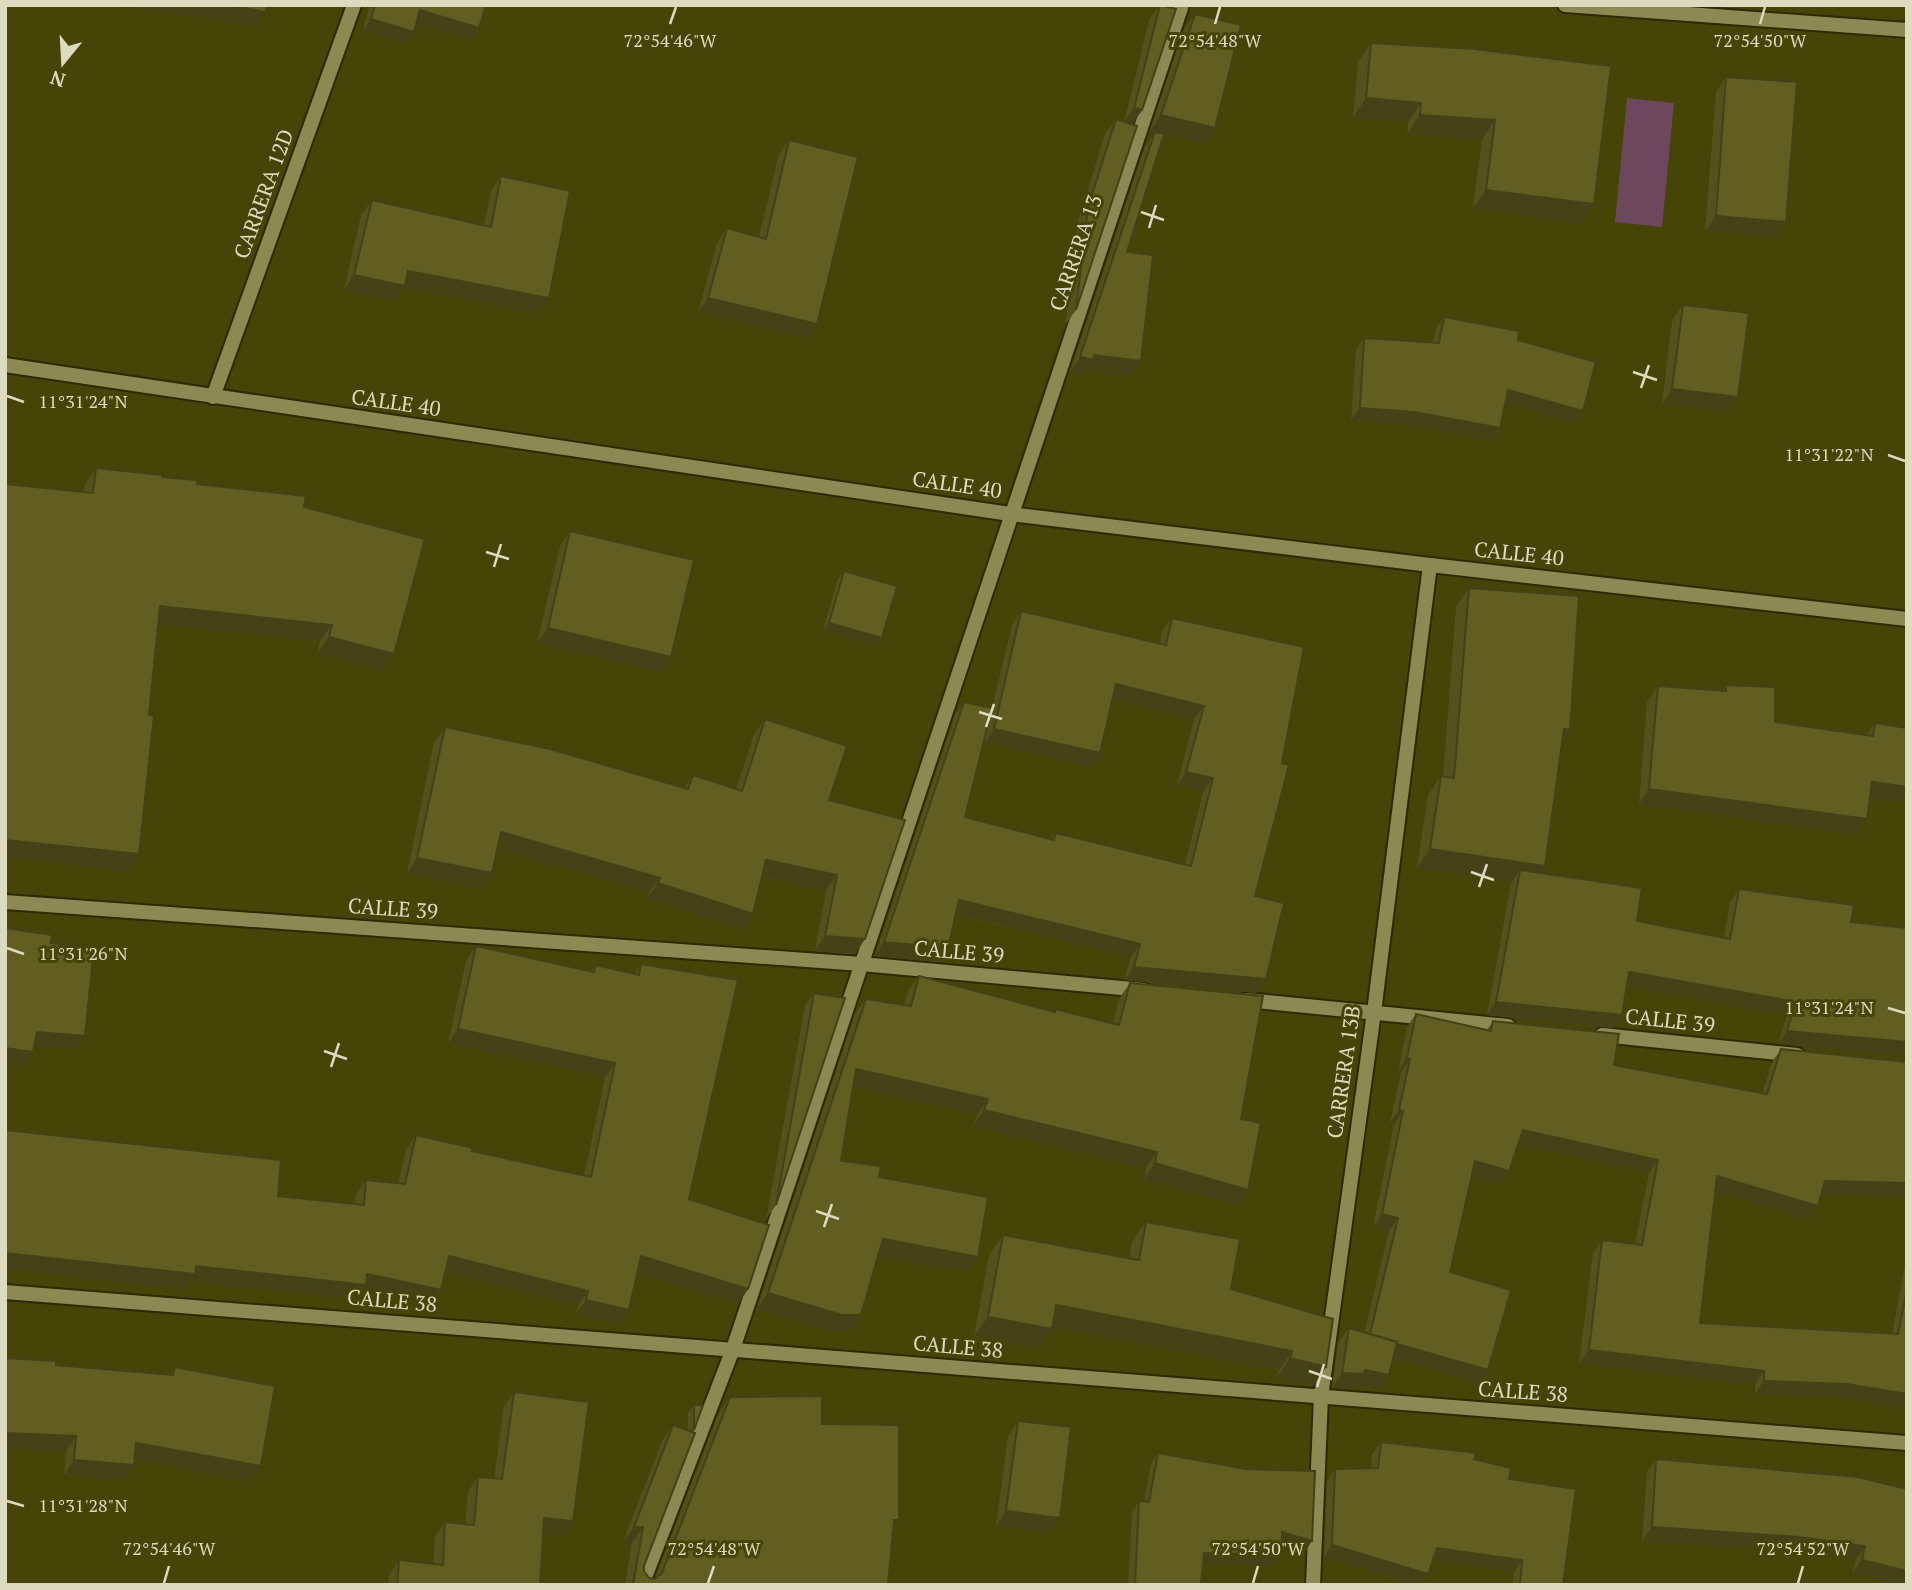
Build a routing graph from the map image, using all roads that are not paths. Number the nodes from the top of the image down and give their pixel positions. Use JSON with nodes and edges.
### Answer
{"nodes":[{"id":1,"x":354,"y":5,"type":"edge"},
{"id":2,"x":1182,"y":5,"type":"edge"},
{"id":3,"x":1565,"y":5,"type":"edge"},
{"id":4,"x":1907,"y":30,"type":"edge"},
{"id":5,"x":5,"y":365,"type":"edge"},
{"id":6,"x":213,"y":397,"type":"junction"},
{"id":7,"x":1010,"y":514,"type":"junction"},
{"id":8,"x":1430,"y":565,"type":"junction"},
{"id":9,"x":1907,"y":619,"type":"edge"},
{"id":10,"x":5,"y":902,"type":"edge"},
{"id":11,"x":861,"y":964,"type":"junction"},
{"id":12,"x":1152,"y":991,"type":"edge"},
{"id":13,"x":1235,"y":999,"type":"edge"},
{"id":14,"x":1374,"y":1012,"type":"junction"},
{"id":15,"x":1524,"y":1027,"type":"edge"},
{"id":16,"x":1592,"y":1034,"type":"edge"},
{"id":17,"x":1811,"y":1056,"type":"edge"},
{"id":18,"x":5,"y":1292,"type":"edge"},
{"id":19,"x":733,"y":1349,"type":"junction"},
{"id":20,"x":1321,"y":1397,"type":"junction"},
{"id":21,"x":1907,"y":1443,"type":"edge"},
{"id":22,"x":642,"y":1585,"type":"edge"},
{"id":23,"x":1313,"y":1585,"type":"edge"}],
"edges":[{"from":1,"to":6,"type":"street","name":"CARRERA 12D"},
{"from":2,"to":7,"type":"street","name":"CARRERA 13"},
{"from":3,"to":4,"type":"street"},
{"from":5,"to":6,"type":"street","name":"CALLE 40"},
{"from":6,"to":7,"type":"street","name":"CALLE 40"},
{"from":7,"to":8,"type":"street","name":"CALLE 40"},
{"from":7,"to":11,"type":"street","name":"CARRERA 13"},
{"from":8,"to":9,"type":"street","name":"CALLE 40"},
{"from":8,"to":14,"type":"street","name":"CARRERA 13B"},
{"from":10,"to":11,"type":"street","name":"CALLE 39"},
{"from":11,"to":12,"type":"street","name":"CALLE 39"},
{"from":11,"to":19,"type":"street","name":"CARRERA 13"},
{"from":13,"to":14,"type":"street"},
{"from":14,"to":15,"type":"street"},
{"from":14,"to":20,"type":"street","name":"CARRERA 13B"},
{"from":16,"to":17,"type":"street","name":"CALLE 39"},
{"from":18,"to":19,"type":"street","name":"CALLE 38"},
{"from":19,"to":20,"type":"street","name":"CALLE 38"},
{"from":19,"to":22,"type":"street","name":"CARRERA 13"},
{"from":20,"to":21,"type":"street","name":"CALLE 38"},
{"from":20,"to":23,"type":"street","name":"CARRERA 13B"}]}
